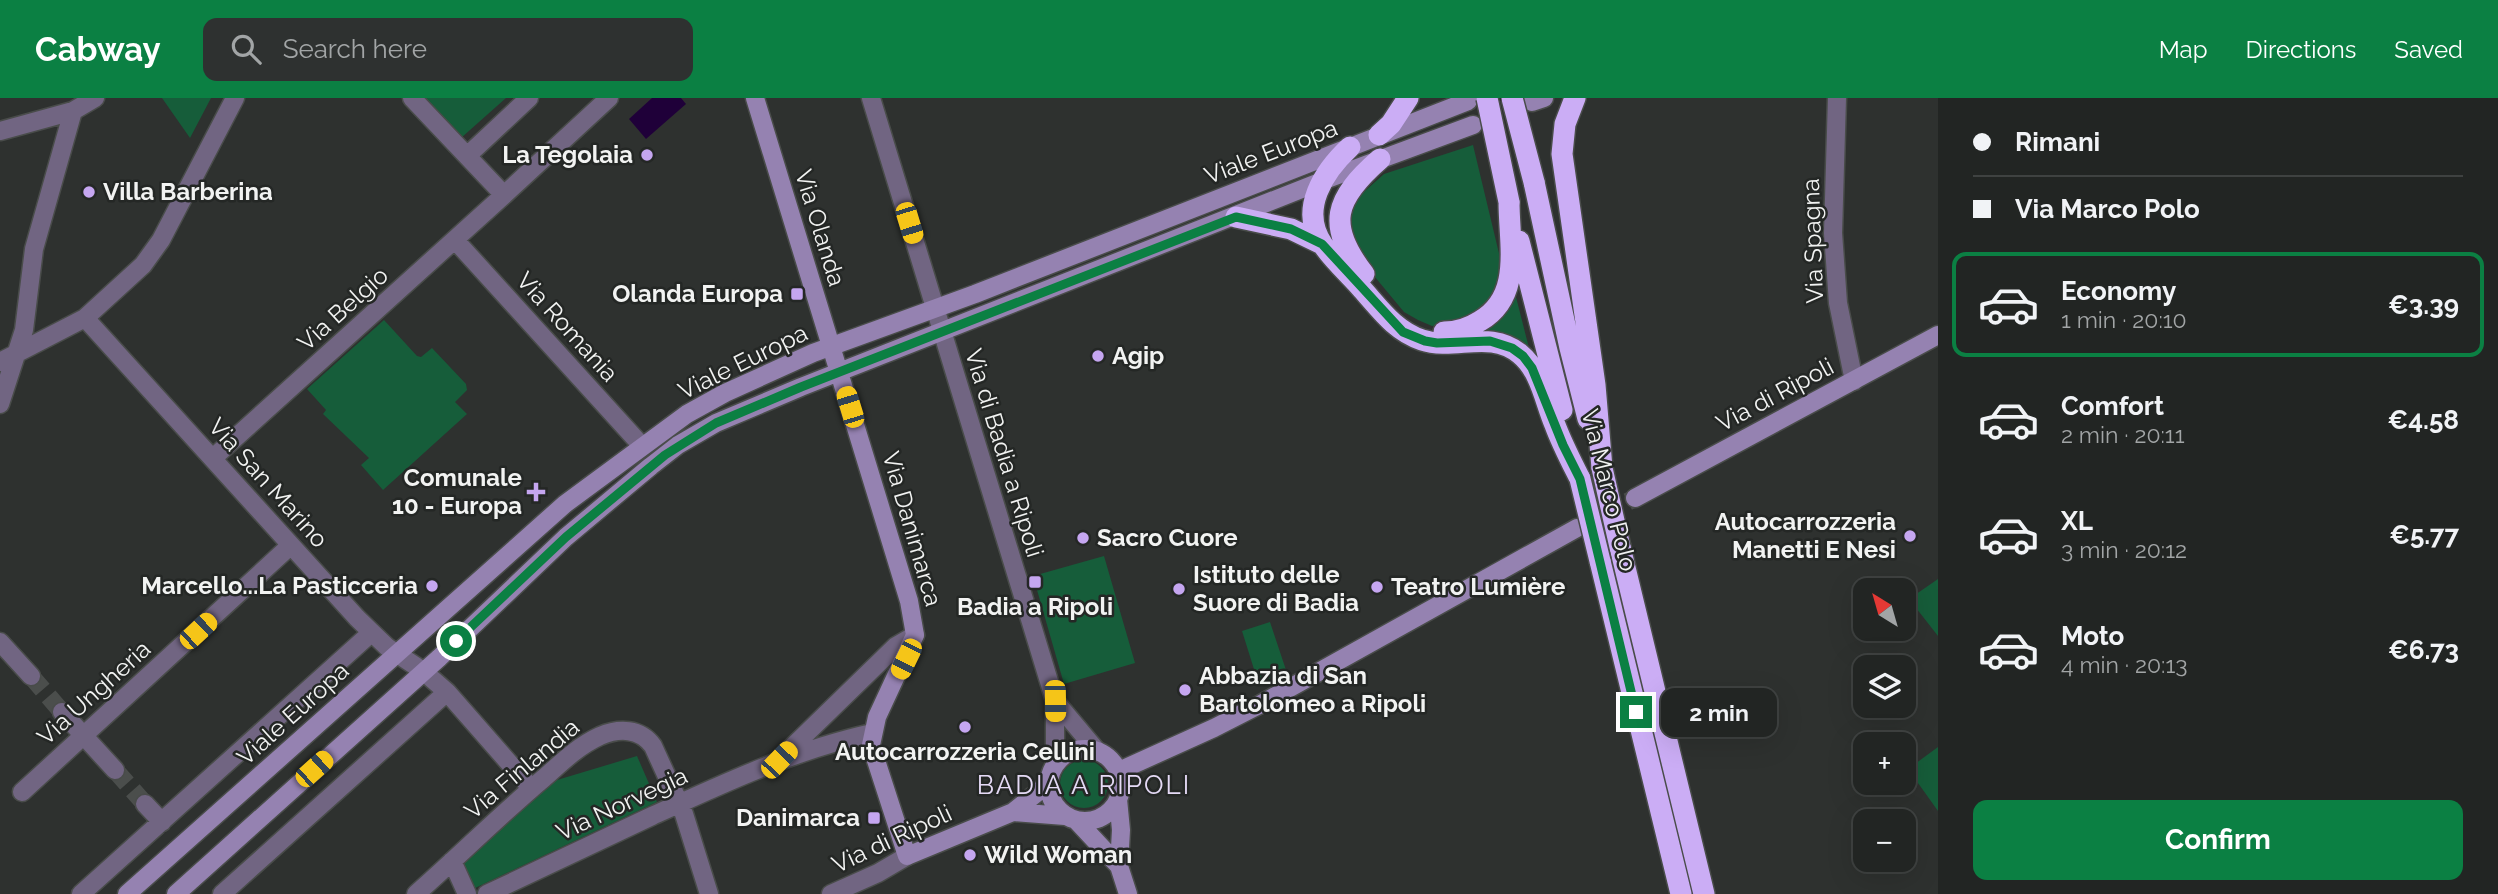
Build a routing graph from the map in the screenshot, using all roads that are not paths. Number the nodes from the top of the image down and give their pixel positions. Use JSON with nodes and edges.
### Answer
{"nodes":[{"id":1,"x":95,"y":98,"type":"edge"},
{"id":2,"x":235,"y":98,"type":"edge"},
{"id":3,"x":412,"y":98,"type":"edge"},
{"id":4,"x":529,"y":98,"type":"edge"},
{"id":5,"x":609,"y":98,"type":"edge"},
{"id":6,"x":755,"y":98,"type":"edge"},
{"id":7,"x":871,"y":98,"type":"edge"},
{"id":8,"x":1408,"y":98,"type":"edge"},
{"id":9,"x":1575,"y":98,"type":"edge"},
{"id":10,"x":1838,"y":98,"type":"edge"},
{"id":11,"x":1477,"y":99,"type":"edge"},
{"id":12,"x":1529,"y":99,"type":"edge"},
{"id":13,"x":73,"y":111,"type":"junction"},
{"id":14,"x":1473,"y":125,"type":"dead end"},
{"id":15,"x":0,"y":131,"type":"edge"},
{"id":16,"x":1379,"y":135,"type":"junction"},
{"id":17,"x":1350,"y":147,"type":"junction"},
{"id":18,"x":467,"y":156,"type":"junction"},
{"id":19,"x":1380,"y":159,"type":"junction"},
{"id":20,"x":1322,"y":181,"type":"junction"},
{"id":21,"x":504,"y":195,"type":"junction"},
{"id":22,"x":1509,"y":202,"type":"junction"},
{"id":23,"x":1236,"y":217,"type":"junction"},
{"id":24,"x":456,"y":240,"type":"junction"},
{"id":25,"x":1322,"y":244,"type":"junction"},
{"id":26,"x":936,"y":309,"type":"junction"},
{"id":27,"x":85,"y":318,"type":"junction"},
{"id":28,"x":942,"y":332,"type":"junction"},
{"id":29,"x":1938,"y":335,"type":"edge"},
{"id":30,"x":831,"y":346,"type":"junction"},
{"id":31,"x":8,"y":358,"type":"edge"},
{"id":32,"x":839,"y":372,"type":"junction"},
{"id":33,"x":1854,"y":381,"type":"junction"},
{"id":34,"x":0,"y":404,"type":"edge"},
{"id":35,"x":642,"y":446,"type":"junction"},
{"id":36,"x":213,"y":458,"type":"junction"},
{"id":37,"x":1602,"y":468,"type":"junction"},
{"id":38,"x":1580,"y":479,"type":"junction"},
{"id":39,"x":1635,"y":498,"type":"tunnel mouth"},
{"id":40,"x":1577,"y":528,"type":"tunnel mouth"},
{"id":41,"x":291,"y":545,"type":"junction"},
{"id":42,"x":371,"y":633,"type":"junction"},
{"id":43,"x":915,"y":635,"type":"junction"},
{"id":44,"x":0,"y":642,"type":"edge"},
{"id":45,"x":397,"y":654,"type":"junction"},
{"id":46,"x":423,"y":671,"type":"junction"},
{"id":47,"x":31,"y":676,"type":"tunnel mouth"},
{"id":48,"x":447,"y":692,"type":"junction"},
{"id":49,"x":1055,"y":701,"type":"junction"},
{"id":50,"x":62,"y":712,"type":"tunnel mouth"},
{"id":51,"x":872,"y":733,"type":"junction"},
{"id":52,"x":84,"y":736,"type":"junction"},
{"id":53,"x":1097,"y":751,"type":"junction"},
{"id":54,"x":779,"y":760,"type":"junction"},
{"id":55,"x":1055,"y":764,"type":"junction"},
{"id":56,"x":115,"y":770,"type":"tunnel mouth"},
{"id":57,"x":1119,"y":771,"type":"junction"},
{"id":58,"x":1048,"y":784,"type":"junction"},
{"id":59,"x":531,"y":788,"type":"junction"},
{"id":60,"x":22,"y":792,"type":"dead end"},
{"id":61,"x":1118,"y":799,"type":"junction"},
{"id":62,"x":145,"y":804,"type":"tunnel mouth"},
{"id":63,"x":679,"y":804,"type":"junction"},
{"id":64,"x":1013,"y":813,"type":"junction"},
{"id":65,"x":1070,"y":818,"type":"junction"},
{"id":66,"x":162,"y":822,"type":"junction"},
{"id":67,"x":907,"y":856,"type":"junction"},
{"id":68,"x":452,"y":861,"type":"junction"},
{"id":69,"x":1119,"y":866,"type":"junction"},
{"id":70,"x":82,"y":894,"type":"edge"},
{"id":71,"x":127,"y":894,"type":"edge"},
{"id":72,"x":176,"y":894,"type":"edge"},
{"id":73,"x":222,"y":894,"type":"edge"},
{"id":74,"x":416,"y":894,"type":"edge"},
{"id":75,"x":467,"y":894,"type":"edge"},
{"id":76,"x":487,"y":894,"type":"edge"},
{"id":77,"x":709,"y":894,"type":"edge"},
{"id":78,"x":831,"y":894,"type":"edge"},
{"id":79,"x":1128,"y":894,"type":"edge"},
{"id":80,"x":1681,"y":894,"type":"edge"},
{"id":81,"x":1704,"y":894,"type":"edge"}],
"edges":[{"from":1,"to":13,"type":"street"},
{"from":2,"to":27,"type":"street"},
{"from":3,"to":18,"type":"street"},
{"from":4,"to":18,"type":"street"},
{"from":5,"to":21,"type":"street","name":"Via Belgio"},
{"from":6,"to":30,"type":"main road","name":"Via Olanda"},
{"from":7,"to":26,"type":"street","name":"Via di Badia a Ripoli"},
{"from":8,"to":16,"type":"highway"},
{"from":9,"to":37,"type":"highway"},
{"from":10,"to":33,"type":"street","name":"Via Spagna"},
{"from":11,"to":16,"type":"main road","name":"Viale Europa"},
{"from":11,"to":22,"type":"highway","name":"Via Marco Polo","bridge":true},
{"from":12,"to":37,"type":"highway","name":"Via Marco Polo","bridge":true},
{"from":13,"to":15,"type":"street"},
{"from":13,"to":31,"type":"street"},
{"from":14,"to":19,"type":"main road","name":"Viale Europa"},
{"from":16,"to":17,"type":"main road","name":"Viale Europa"},
{"from":17,"to":20,"type":"highway"},
{"from":17,"to":26,"type":"main road","name":"Viale Europa"},
{"from":18,"to":21,"type":"street"},
{"from":19,"to":20,"type":"main road","name":"Viale Europa"},
{"from":19,"to":22,"type":"highway"},
{"from":20,"to":23,"type":"main road","name":"Viale Europa"},
{"from":20,"to":25,"type":"highway"},
{"from":21,"to":24,"type":"street","name":"Via Belgio"},
{"from":22,"to":38,"type":"highway","name":"Via Marco Polo"},
{"from":23,"to":25,"type":"highway"},
{"from":23,"to":28,"type":"main road","name":"Viale Europa"},
{"from":24,"to":35,"type":"street","name":"Via Romania"},
{"from":24,"to":36,"type":"street","name":"Via Belgio"},
{"from":25,"to":38,"type":"highway"},
{"from":26,"to":28,"type":"street","name":"Via di Badia a Ripoli"},
{"from":26,"to":30,"type":"main road","name":"Viale Europa"},
{"from":27,"to":31,"type":"street"},
{"from":27,"to":36,"type":"street","name":"Via San Marino"},
{"from":28,"to":32,"type":"main road","name":"Viale Europa"},
{"from":28,"to":49,"type":"street","name":"Via di Badia a Ripoli"},
{"from":29,"to":33,"type":"main road","name":"Via di Ripoli"},
{"from":30,"to":32,"type":"main road","name":"Via Olanda"},
{"from":30,"to":35,"type":"main road","name":"Viale Europa"},
{"from":31,"to":34,"type":"street"},
{"from":32,"to":43,"type":"main road","name":"Via Danimarca"},
{"from":32,"to":46,"type":"main road","name":"Viale Europa"},
{"from":33,"to":39,"type":"main road","name":"Via di Ripoli"},
{"from":35,"to":45,"type":"main road","name":"Viale Europa"},
{"from":36,"to":41,"type":"street","name":"Via San Marino"},
{"from":37,"to":81,"type":"highway","name":"Via Marco Polo","bridge":true},
{"from":38,"to":80,"type":"highway","name":"Via Marco Polo","bridge":true},
{"from":40,"to":57,"type":"main road"},
{"from":41,"to":42,"type":"street","name":"Via San Marino"},
{"from":41,"to":52,"type":"street","name":"Via Ungheria"},
{"from":42,"to":45,"type":"street","name":"Via San Marino"},
{"from":42,"to":66,"type":"street","name":"Viale Europa"},
{"from":43,"to":51,"type":"main road","name":"Via Danimarca"},
{"from":43,"to":54,"type":"street","name":"Via Norvegia"},
{"from":44,"to":47,"type":"street"},
{"from":45,"to":46,"type":"street","name":"Via San Marino"},
{"from":45,"to":71,"type":"main road","name":"Viale Europa"},
{"from":46,"to":48,"type":"street","name":"Via San Marino"},
{"from":46,"to":72,"type":"main road","name":"Viale Europa"},
{"from":48,"to":59,"type":"street","name":"Via San Marino"},
{"from":48,"to":73,"type":"street"},
{"from":49,"to":53,"type":"street","name":"Via di Badia a Ripoli"},
{"from":49,"to":55,"type":"street","name":"Via di Badia a Ripoli"},
{"from":50,"to":52,"type":"street"},
{"from":51,"to":54,"type":"street","name":"Via Norvegia"},
{"from":51,"to":67,"type":"main road"},
{"from":52,"to":56,"type":"street"},
{"from":52,"to":60,"type":"street","name":"Via Ungheria"},
{"from":53,"to":55,"type":"main road"},
{"from":53,"to":57,"type":"main road"},
{"from":54,"to":63,"type":"street","name":"Via Norvegia"},
{"from":55,"to":58,"type":"main road"},
{"from":57,"to":61,"type":"main road"},
{"from":58,"to":64,"type":"main road","name":"Via di Ripoli"},
{"from":58,"to":65,"type":"main road"},
{"from":59,"to":63,"type":"street","name":"Via Finlandia"},
{"from":59,"to":68,"type":"street","name":"Via Finlandia"},
{"from":61,"to":65,"type":"main road"},
{"from":61,"to":69,"type":"main road"},
{"from":62,"to":66,"type":"street"},
{"from":63,"to":76,"type":"street","name":"Via Norvegia"},
{"from":63,"to":77,"type":"street","name":"Via Finlandia"},
{"from":64,"to":65,"type":"main road","name":"Via di Ripoli"},
{"from":64,"to":67,"type":"main road","name":"Via di Ripoli"},
{"from":65,"to":69,"type":"main road"},
{"from":66,"to":70,"type":"street","name":"Viale Europa"},
{"from":67,"to":78,"type":"street","name":"Via di Ripoli"},
{"from":68,"to":74,"type":"street","name":"Via Finlandia"},
{"from":68,"to":75,"type":"street"},
{"from":69,"to":79,"type":"main road"}]}
